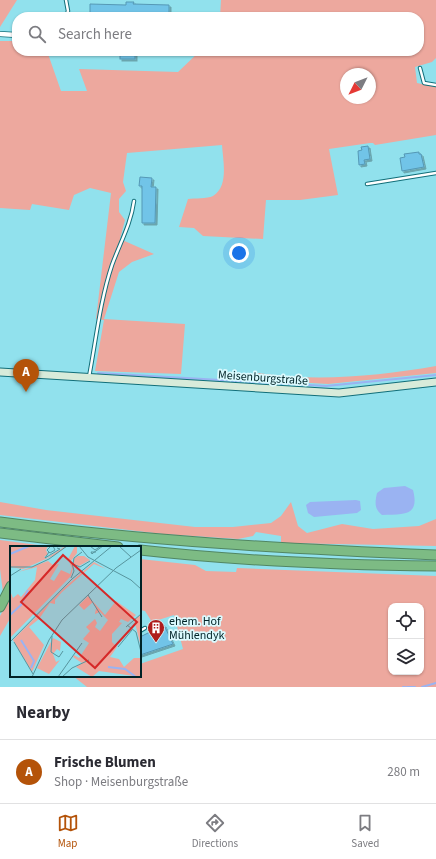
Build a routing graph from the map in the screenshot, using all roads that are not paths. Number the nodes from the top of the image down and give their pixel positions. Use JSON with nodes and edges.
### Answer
{"nodes":[{"id":1,"x":66,"y":0,"type":"edge"},
{"id":2,"x":68,"y":12,"type":"edge"},
{"id":3,"x":0,"y":34,"type":"edge"},
{"id":4,"x":12,"y":35,"type":"edge"},
{"id":5,"x":420,"y":68,"type":"dead end"},
{"id":6,"x":436,"y":85,"type":"edge"},
{"id":7,"x":436,"y":173,"type":"edge"},
{"id":8,"x":367,"y":184,"type":"dead end"},
{"id":9,"x":134,"y":201,"type":"dead end"},
{"id":10,"x":0,"y":372,"type":"edge"},
{"id":11,"x":89,"y":378,"type":"junction"},
{"id":12,"x":436,"y":382,"type":"edge"},
{"id":13,"x":0,"y":522,"type":"edge"},
{"id":14,"x":0,"y":532,"type":"edge"},
{"id":15,"x":82,"y":543,"type":"junction"},
{"id":16,"x":70,"y":546,"type":"edge"},
{"id":17,"x":109,"y":546,"type":"edge"},
{"id":18,"x":141,"y":550,"type":"edge"},
{"id":19,"x":436,"y":555,"type":"edge"},
{"id":20,"x":436,"y":566,"type":"edge"},
{"id":21,"x":10,"y":588,"type":"edge"},
{"id":22,"x":0,"y":607,"type":"edge"},
{"id":23,"x":145,"y":628,"type":"dead end"},
{"id":24,"x":141,"y":630,"type":"edge"}],
"edges":[{"from":1,"to":2,"type":"lane"},
{"from":3,"to":4,"type":"street"},
{"from":5,"to":6,"type":"lane"},
{"from":7,"to":8,"type":"lane"},
{"from":9,"to":11,"type":"lane"},
{"from":10,"to":11,"type":"main road","name":"Meisenburgstraße"},
{"from":11,"to":12,"type":"main road","name":"Meisenburgstraße"},
{"from":13,"to":19,"type":"highway"},
{"from":14,"to":15,"type":"highway"},
{"from":15,"to":16,"type":"highway"},
{"from":15,"to":17,"type":"highway"},
{"from":18,"to":20,"type":"highway"},
{"from":21,"to":22,"type":"highway"},
{"from":23,"to":24,"type":"lane"}]}
